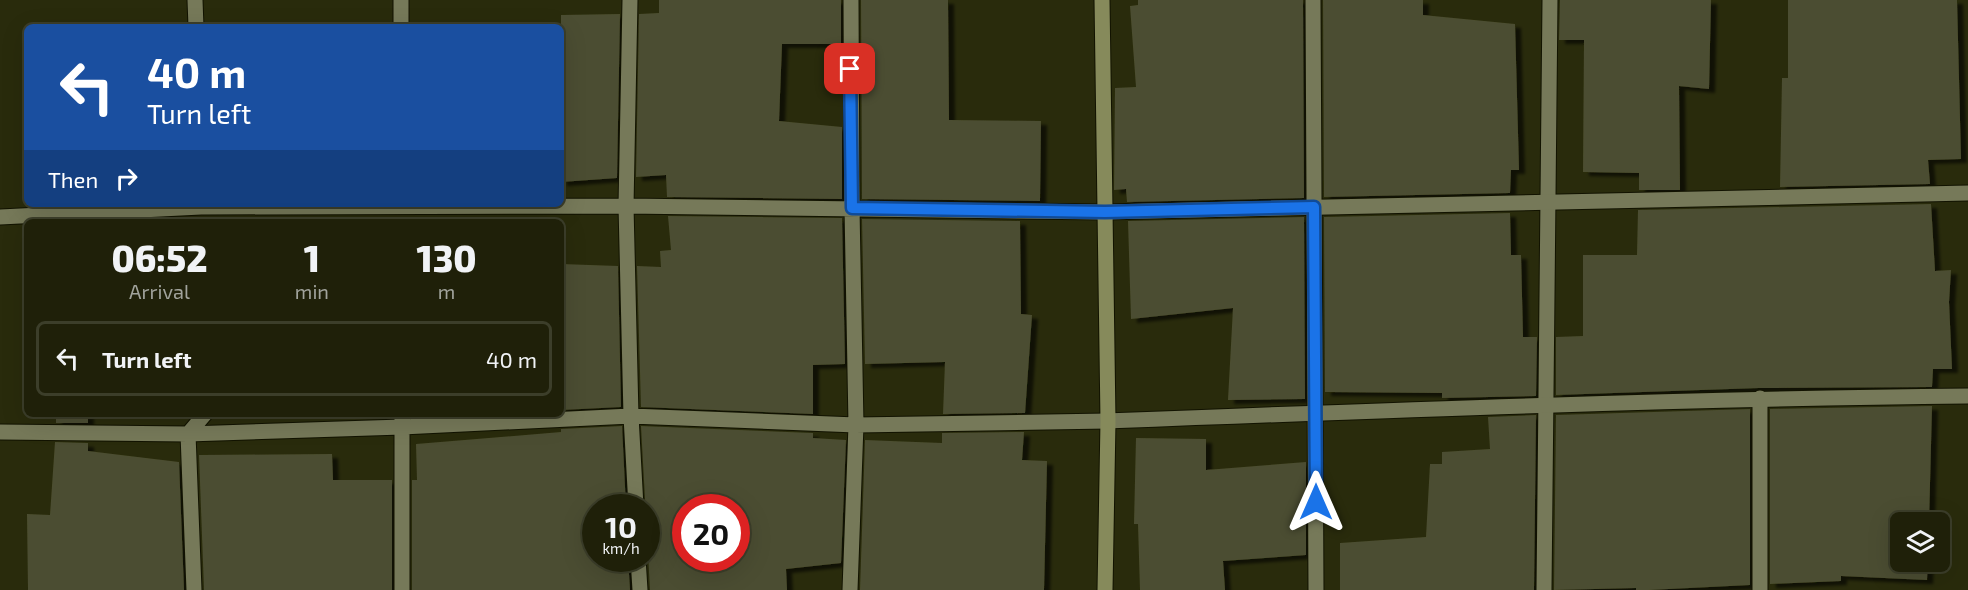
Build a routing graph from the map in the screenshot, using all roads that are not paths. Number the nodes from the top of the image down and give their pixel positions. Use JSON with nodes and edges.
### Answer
{"nodes":[{"id":1,"x":195,"y":0,"type":"edge"},
{"id":2,"x":401,"y":0,"type":"edge"},
{"id":3,"x":630,"y":0,"type":"edge"},
{"id":4,"x":851,"y":0,"type":"edge"},
{"id":5,"x":1102,"y":0,"type":"edge"},
{"id":6,"x":1313,"y":0,"type":"edge"},
{"id":7,"x":1550,"y":0,"type":"edge"},
{"id":8,"x":196,"y":24,"type":"edge"},
{"id":9,"x":401,"y":24,"type":"edge"},
{"id":10,"x":1968,"y":193,"type":"edge"},
{"id":11,"x":1548,"y":202,"type":"junction"},
{"id":12,"x":626,"y":206,"type":"junction"},
{"id":13,"x":1314,"y":207,"type":"junction"},
{"id":14,"x":852,"y":208,"type":"junction"},
{"id":15,"x":201,"y":211,"type":"edge"},
{"id":16,"x":401,"y":211,"type":"edge"},
{"id":17,"x":1105,"y":212,"type":"junction"},
{"id":18,"x":0,"y":217,"type":"edge"},
{"id":19,"x":1968,"y":396,"type":"edge"},
{"id":20,"x":1760,"y":398,"type":"junction"},
{"id":21,"x":1546,"y":404,"type":"junction"},
{"id":22,"x":1315,"y":413,"type":"junction"},
{"id":23,"x":631,"y":416,"type":"junction"},
{"id":24,"x":202,"y":417,"type":"edge"},
{"id":25,"x":402,"y":421,"type":"edge"},
{"id":26,"x":1108,"y":421,"type":"junction"},
{"id":27,"x":856,"y":425,"type":"junction"},
{"id":28,"x":0,"y":432,"type":"edge"},
{"id":29,"x":188,"y":434,"type":"junction"},
{"id":30,"x":635,"y":494,"type":"edge"},
{"id":31,"x":639,"y":572,"type":"edge"},
{"id":32,"x":194,"y":590,"type":"edge"},
{"id":33,"x":402,"y":590,"type":"edge"},
{"id":34,"x":640,"y":590,"type":"edge"},
{"id":35,"x":850,"y":590,"type":"edge"},
{"id":36,"x":1105,"y":590,"type":"edge"},
{"id":37,"x":1316,"y":590,"type":"edge"},
{"id":38,"x":1544,"y":590,"type":"edge"},
{"id":39,"x":1760,"y":590,"type":"edge"}],
"edges":[{"from":1,"to":8,"type":"street"},
{"from":2,"to":9,"type":"street"},
{"from":3,"to":12,"type":"street"},
{"from":4,"to":14,"type":"street"},
{"from":5,"to":17,"type":"street"},
{"from":6,"to":13,"type":"street"},
{"from":7,"to":11,"type":"street"},
{"from":10,"to":11,"type":"street"},
{"from":11,"to":13,"type":"street"},
{"from":11,"to":21,"type":"street"},
{"from":12,"to":14,"type":"street"},
{"from":12,"to":16,"type":"street"},
{"from":12,"to":23,"type":"street"},
{"from":13,"to":17,"type":"street"},
{"from":13,"to":22,"type":"street"},
{"from":14,"to":17,"type":"street"},
{"from":14,"to":27,"type":"street"},
{"from":15,"to":16,"type":"street"},
{"from":15,"to":18,"type":"street"},
{"from":17,"to":26,"type":"street"},
{"from":19,"to":20,"type":"street"},
{"from":20,"to":21,"type":"street"},
{"from":20,"to":39,"type":"street"},
{"from":21,"to":22,"type":"street"},
{"from":21,"to":38,"type":"street"},
{"from":22,"to":26,"type":"street"},
{"from":22,"to":37,"type":"street"},
{"from":23,"to":25,"type":"street"},
{"from":23,"to":27,"type":"street"},
{"from":23,"to":30,"type":"street"},
{"from":24,"to":29,"type":"street"},
{"from":25,"to":29,"type":"street"},
{"from":25,"to":33,"type":"street"},
{"from":26,"to":27,"type":"street"},
{"from":26,"to":36,"type":"street"},
{"from":27,"to":35,"type":"street"},
{"from":28,"to":29,"type":"street"},
{"from":29,"to":32,"type":"street"},
{"from":31,"to":34,"type":"street"}]}
